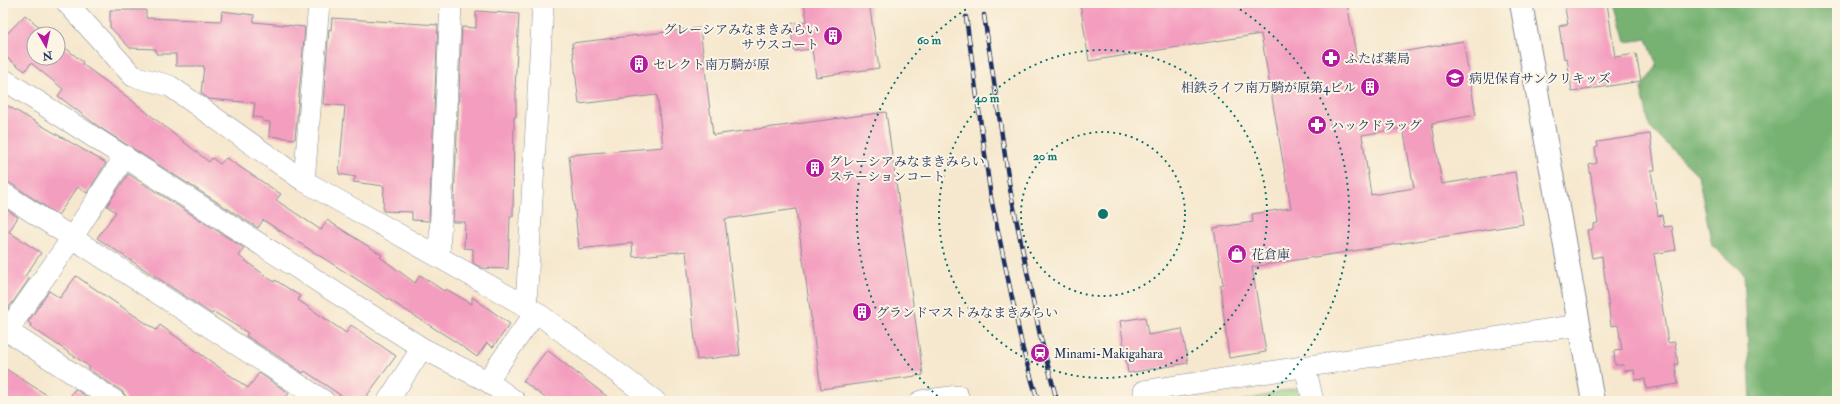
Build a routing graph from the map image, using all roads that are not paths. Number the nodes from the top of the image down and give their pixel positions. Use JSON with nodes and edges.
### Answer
{"nodes":[{"id":1,"x":67,"y":3,"type":"edge"},
{"id":2,"x":319,"y":3,"type":"edge"},
{"id":3,"x":451,"y":3,"type":"edge"},
{"id":4,"x":543,"y":3,"type":"edge"},
{"id":5,"x":1521,"y":3,"type":"edge"},
{"id":6,"x":3,"y":79,"type":"edge"},
{"id":7,"x":125,"y":156,"type":"junction"},
{"id":8,"x":304,"y":181,"type":"junction"},
{"id":9,"x":3,"y":193,"type":"edge"},
{"id":10,"x":72,"y":238,"type":"junction"},
{"id":11,"x":439,"y":256,"type":"junction"},
{"id":12,"x":531,"y":309,"type":"junction"},
{"id":13,"x":1579,"y":325,"type":"junction"},
{"id":14,"x":5,"y":330,"type":"edge"},
{"id":15,"x":422,"y":348,"type":"junction"},
{"id":16,"x":1305,"y":367,"type":"junction"},
{"id":17,"x":487,"y":381,"type":"junction"},
{"id":18,"x":506,"y":398,"type":"edge"},
{"id":19,"x":115,"y":401,"type":"edge"},
{"id":20,"x":324,"y":401,"type":"edge"},
{"id":21,"x":388,"y":401,"type":"edge"},
{"id":22,"x":656,"y":401,"type":"edge"},
{"id":23,"x":921,"y":401,"type":"edge"},
{"id":24,"x":959,"y":401,"type":"edge"},
{"id":25,"x":1147,"y":401,"type":"edge"},
{"id":26,"x":1313,"y":401,"type":"edge"},
{"id":27,"x":1593,"y":401,"type":"edge"}],
"edges":[{"from":1,"to":8,"type":"street"},
{"from":2,"to":8,"type":"street"},
{"from":3,"to":11,"type":"street"},
{"from":4,"to":12,"type":"street"},
{"from":5,"to":13,"type":"street"},
{"from":6,"to":7,"type":"street"},
{"from":7,"to":10,"type":"street"},
{"from":7,"to":15,"type":"street"},
{"from":8,"to":11,"type":"street"},
{"from":9,"to":10,"type":"street"},
{"from":10,"to":14,"type":"street"},
{"from":10,"to":20,"type":"street"},
{"from":11,"to":12,"type":"street"},
{"from":12,"to":17,"type":"street"},
{"from":12,"to":22,"type":"street"},
{"from":13,"to":16,"type":"street"},
{"from":13,"to":27,"type":"street"},
{"from":14,"to":19,"type":"street"},
{"from":15,"to":17,"type":"street"},
{"from":15,"to":21,"type":"street"},
{"from":16,"to":25,"type":"street"},
{"from":16,"to":26,"type":"street"},
{"from":17,"to":18,"type":"street"},
{"from":23,"to":24,"type":"street"}]}
